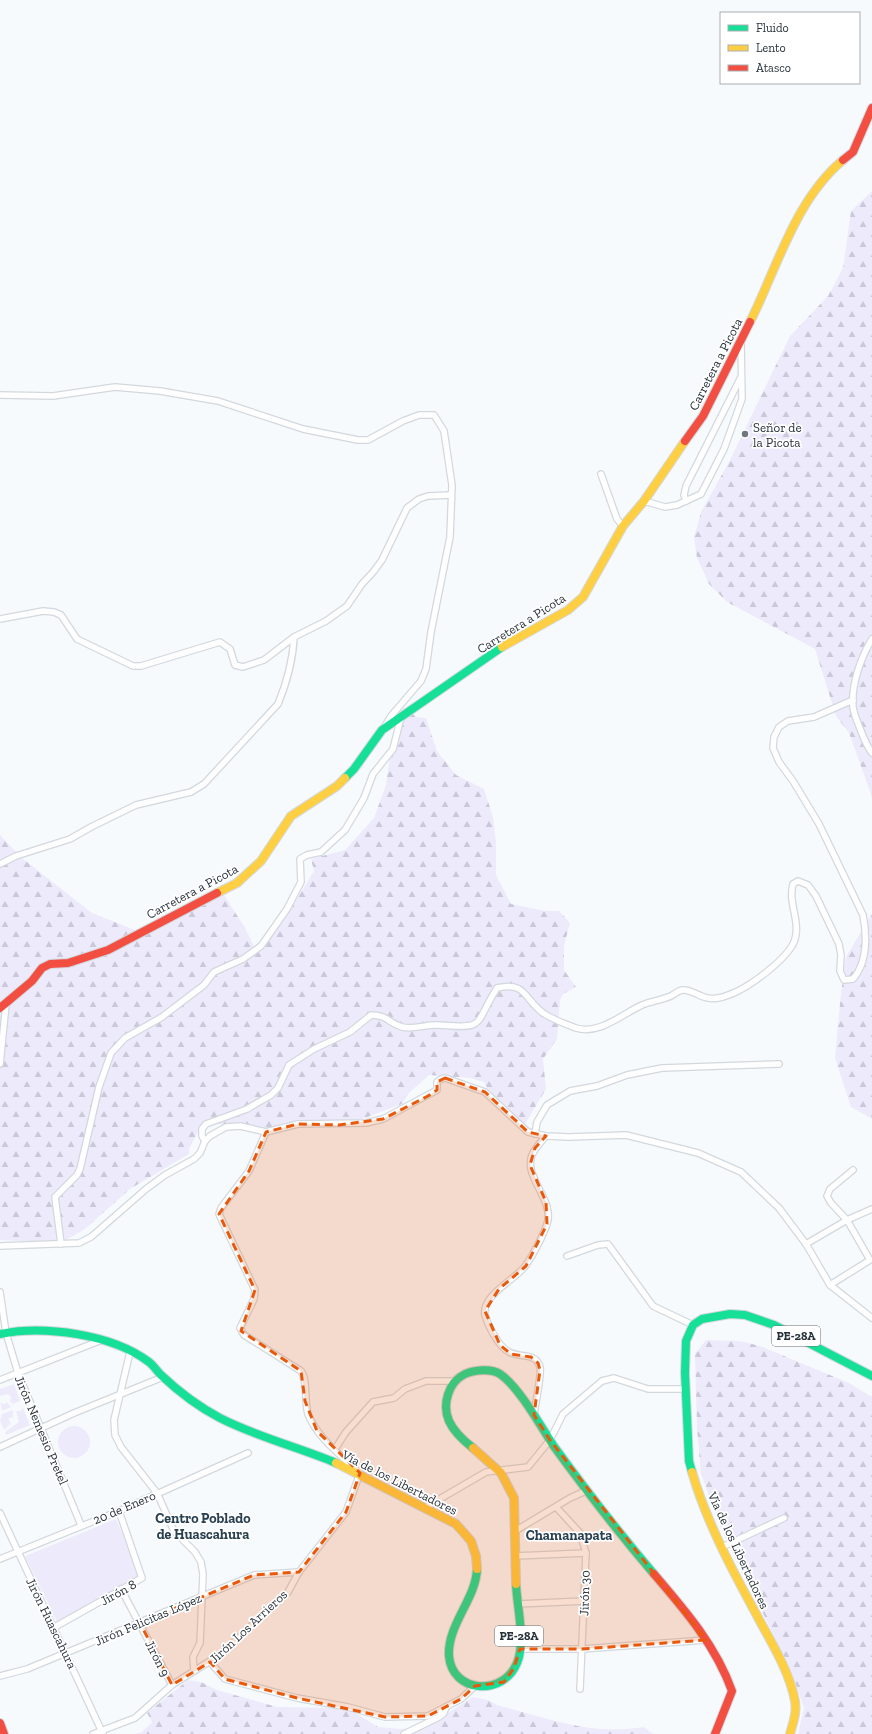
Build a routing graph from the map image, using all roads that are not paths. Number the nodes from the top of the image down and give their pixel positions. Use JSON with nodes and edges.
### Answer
{"nodes":[{"id":1,"x":872,"y":108,"type":"edge"},
{"id":2,"x":741,"y":339,"type":"junction"},
{"id":3,"x":741,"y":376,"type":"junction"},
{"id":4,"x":0,"y":395,"type":"edge"},
{"id":5,"x":601,"y":474,"type":"dead end"},
{"id":6,"x":451,"y":495,"type":"junction"},
{"id":7,"x":644,"y":500,"type":"junction"},
{"id":8,"x":686,"y":501,"type":"junction"},
{"id":9,"x":623,"y":526,"type":"junction"},
{"id":10,"x":0,"y":619,"type":"edge"},
{"id":11,"x":294,"y":637,"type":"junction"},
{"id":12,"x":872,"y":639,"type":"edge"},
{"id":13,"x":853,"y":700,"type":"junction"},
{"id":14,"x":401,"y":717,"type":"junction"},
{"id":15,"x":382,"y":730,"type":"junction"},
{"id":16,"x":872,"y":753,"type":"edge"},
{"id":17,"x":0,"y":864,"type":"edge"},
{"id":18,"x":3,"y":1006,"type":"edge"},
{"id":19,"x":0,"y":1064,"type":"edge"},
{"id":20,"x":779,"y":1064,"type":"dead end"},
{"id":21,"x":266,"y":1132,"type":"junction"},
{"id":22,"x":535,"y":1134,"type":"junction"},
{"id":23,"x":546,"y":1136,"type":"junction"},
{"id":24,"x":205,"y":1141,"type":"junction"},
{"id":25,"x":853,"y":1170,"type":"dead end"},
{"id":26,"x":872,"y":1209,"type":"edge"},
{"id":27,"x":847,"y":1220,"type":"junction"},
{"id":28,"x":61,"y":1244,"type":"junction"},
{"id":29,"x":806,"y":1244,"type":"junction"},
{"id":30,"x":0,"y":1246,"type":"edge"},
{"id":31,"x":567,"y":1256,"type":"dead end"},
{"id":32,"x":830,"y":1285,"type":"junction"},
{"id":33,"x":0,"y":1292,"type":"edge"},
{"id":34,"x":872,"y":1318,"type":"edge"},
{"id":35,"x":693,"y":1325,"type":"junction"},
{"id":36,"x":3,"y":1334,"type":"edge"},
{"id":37,"x":99,"y":1342,"type":"junction"},
{"id":38,"x":130,"y":1352,"type":"junction"},
{"id":39,"x":18,"y":1373,"type":"junction"},
{"id":40,"x":872,"y":1376,"type":"edge"},
{"id":41,"x":163,"y":1377,"type":"junction"},
{"id":42,"x":0,"y":1380,"type":"edge"},
{"id":43,"x":454,"y":1381,"type":"junction"},
{"id":44,"x":686,"y":1389,"type":"junction"},
{"id":45,"x":118,"y":1395,"type":"junction"},
{"id":46,"x":534,"y":1415,"type":"junction"},
{"id":47,"x":40,"y":1428,"type":"junction"},
{"id":48,"x":550,"y":1440,"type":"junction"},
{"id":49,"x":0,"y":1446,"type":"edge"},
{"id":50,"x":335,"y":1448,"type":"junction"},
{"id":51,"x":248,"y":1453,"type":"dead end"},
{"id":52,"x":498,"y":1470,"type":"junction"},
{"id":53,"x":360,"y":1473,"type":"junction"},
{"id":54,"x":588,"y":1490,"type":"junction"},
{"id":55,"x":157,"y":1493,"type":"junction"},
{"id":56,"x":426,"y":1507,"type":"junction"},
{"id":57,"x":556,"y":1507,"type":"junction"},
{"id":58,"x":119,"y":1511,"type":"junction"},
{"id":59,"x":0,"y":1513,"type":"edge"},
{"id":60,"x":784,"y":1518,"type":"dead end"},
{"id":61,"x":81,"y":1525,"type":"junction"},
{"id":62,"x":515,"y":1532,"type":"junction"},
{"id":63,"x":722,"y":1547,"type":"junction"},
{"id":64,"x":18,"y":1552,"type":"junction"},
{"id":65,"x":586,"y":1553,"type":"junction"},
{"id":66,"x":515,"y":1556,"type":"junction"},
{"id":67,"x":0,"y":1559,"type":"edge"},
{"id":68,"x":299,"y":1572,"type":"junction"},
{"id":69,"x":121,"y":1589,"type":"junction"},
{"id":70,"x":200,"y":1598,"type":"junction"},
{"id":71,"x":584,"y":1601,"type":"junction"},
{"id":72,"x":517,"y":1604,"type":"junction"},
{"id":73,"x":140,"y":1623,"type":"junction"},
{"id":74,"x":53,"y":1628,"type":"junction"},
{"id":75,"x":706,"y":1640,"type":"junction"},
{"id":76,"x":520,"y":1649,"type":"junction"},
{"id":77,"x":582,"y":1649,"type":"junction"},
{"id":78,"x":65,"y":1654,"type":"junction"},
{"id":79,"x":210,"y":1662,"type":"junction"},
{"id":80,"x":194,"y":1671,"type":"junction"},
{"id":81,"x":0,"y":1676,"type":"edge"},
{"id":82,"x":172,"y":1685,"type":"junction"},
{"id":83,"x":475,"y":1686,"type":"junction"},
{"id":84,"x":580,"y":1689,"type":"dead end"},
{"id":85,"x":446,"y":1707,"type":"junction"},
{"id":86,"x":0,"y":1723,"type":"edge"},
{"id":87,"x":102,"y":1732,"type":"edge"},
{"id":88,"x":4,"y":1734,"type":"edge"},
{"id":89,"x":93,"y":1734,"type":"edge"},
{"id":90,"x":404,"y":1734,"type":"edge"},
{"id":91,"x":715,"y":1734,"type":"edge"},
{"id":92,"x":790,"y":1734,"type":"edge"}],
"edges":[{"from":1,"to":2,"type":"main road","name":"Carretera a Picota"},
{"from":2,"to":3,"type":"street"},
{"from":2,"to":7,"type":"main road","name":"Carretera a Picota"},
{"from":3,"to":8,"type":"street"},
{"from":3,"to":8,"type":"street"},
{"from":4,"to":6,"type":"street"},
{"from":5,"to":9,"type":"street"},
{"from":6,"to":11,"type":"street"},
{"from":6,"to":15,"type":"street"},
{"from":7,"to":8,"type":"street"},
{"from":7,"to":9,"type":"main road","name":"Carretera a Picota"},
{"from":9,"to":14,"type":"main road","name":"Carretera a Picota"},
{"from":10,"to":11,"type":"street"},
{"from":11,"to":17,"type":"street"},
{"from":12,"to":13,"type":"street"},
{"from":13,"to":16,"type":"street"},
{"from":13,"to":24,"type":"street"},
{"from":14,"to":15,"type":"main road","name":"Carretera a Picota"},
{"from":14,"to":28,"type":"street"},
{"from":15,"to":18,"type":"main road","name":"Carretera a Picota"},
{"from":18,"to":19,"type":"street"},
{"from":20,"to":22,"type":"street"},
{"from":21,"to":22,"type":"street"},
{"from":21,"to":24,"type":"street"},
{"from":21,"to":50,"type":"street"},
{"from":22,"to":23,"type":"street"},
{"from":23,"to":29,"type":"street"},
{"from":23,"to":46,"type":"street"},
{"from":24,"to":28,"type":"street"},
{"from":25,"to":27,"type":"street"},
{"from":26,"to":27,"type":"street"},
{"from":27,"to":29,"type":"street"},
{"from":27,"to":32,"type":"street"},
{"from":28,"to":30,"type":"street"},
{"from":29,"to":32,"type":"street"},
{"from":31,"to":35,"type":"street"},
{"from":32,"to":34,"type":"street"},
{"from":33,"to":36,"type":"street","name":"Jirón Nemesio Pretel"},
{"from":35,"to":40,"type":"main road","number":"PE-28A"},
{"from":35,"to":44,"type":"main road","name":"Vía de los Libertadores"},
{"from":36,"to":37,"type":"main road","name":"Vía de los Libertadores"},
{"from":36,"to":39,"type":"street","name":"Jirón Nemesio Pretel"},
{"from":37,"to":38,"type":"main road","name":"Vía de los Libertadores"},
{"from":37,"to":39,"type":"street"},
{"from":38,"to":41,"type":"main road","name":"Vía de los Libertadores"},
{"from":38,"to":45,"type":"street"},
{"from":39,"to":42,"type":"street"},
{"from":39,"to":47,"type":"street","name":"Jirón Nemesio Pretel"},
{"from":41,"to":45,"type":"street"},
{"from":41,"to":53,"type":"main road","name":"Vía de los Libertadores"},
{"from":43,"to":46,"type":"main road"},
{"from":43,"to":50,"type":"street"},
{"from":43,"to":52,"type":"main road","number":"PE-28A"},
{"from":44,"to":48,"type":"street"},
{"from":44,"to":63,"type":"main road","name":"Vía de los Libertadores"},
{"from":45,"to":47,"type":"street"},
{"from":45,"to":55,"type":"street"},
{"from":46,"to":48,"type":"main road"},
{"from":47,"to":49,"type":"street"},
{"from":47,"to":61,"type":"street","name":"Jirón Nemesio Pretel"},
{"from":48,"to":52,"type":"street"},
{"from":48,"to":54,"type":"main road"},
{"from":50,"to":53,"type":"street"},
{"from":51,"to":55,"type":"street","name":"20 de Enero"},
{"from":52,"to":56,"type":"street"},
{"from":52,"to":62,"type":"main road","number":"PE-28A"},
{"from":53,"to":56,"type":"main road","name":"Vía de los Libertadores"},
{"from":53,"to":68,"type":"street","name":"Jirón Los Arrieros"},
{"from":54,"to":57,"type":"street"},
{"from":54,"to":75,"type":"main road"},
{"from":55,"to":58,"type":"street","name":"20 de Enero"},
{"from":55,"to":70,"type":"street"},
{"from":56,"to":83,"type":"main road","name":"Vía de los Libertadores"},
{"from":57,"to":62,"type":"street"},
{"from":57,"to":65,"type":"street","name":"Jirón 30"},
{"from":58,"to":61,"type":"street","name":"20 de Enero"},
{"from":58,"to":69,"type":"street","name":"Jirón 8"},
{"from":59,"to":64,"type":"street","name":"Jirón Huascahura"},
{"from":60,"to":63,"type":"street"},
{"from":61,"to":64,"type":"street","name":"20 de Enero"},
{"from":62,"to":66,"type":"main road","number":"PE-28A"},
{"from":63,"to":92,"type":"main road","name":"Vía de los Libertadores"},
{"from":64,"to":67,"type":"street","name":"20 de Enero"},
{"from":64,"to":74,"type":"street","name":"Jirón Huascahura"},
{"from":65,"to":66,"type":"street"},
{"from":65,"to":71,"type":"street","name":"Jirón 30"},
{"from":66,"to":72,"type":"main road","number":"PE-28A"},
{"from":68,"to":70,"type":"street","name":"Jirón Felicitas López"},
{"from":68,"to":79,"type":"street","name":"Jirón Los Arrieros"},
{"from":69,"to":73,"type":"street","name":"Jirón 9"},
{"from":69,"to":74,"type":"street","name":"Jirón 8"},
{"from":70,"to":73,"type":"street","name":"Jirón Felicitas López"},
{"from":70,"to":80,"type":"street"},
{"from":71,"to":72,"type":"street"},
{"from":71,"to":77,"type":"street","name":"Jirón 30"},
{"from":72,"to":76,"type":"main road","number":"PE-28A"},
{"from":73,"to":78,"type":"street","name":"Jirón Felicitas López"},
{"from":73,"to":82,"type":"street","name":"Jirón 9"},
{"from":74,"to":78,"type":"street","name":"Jirón Huascahura"},
{"from":75,"to":77,"type":"street"},
{"from":75,"to":91,"type":"main road"},
{"from":76,"to":77,"type":"street"},
{"from":76,"to":83,"type":"main road","number":"PE-28A"},
{"from":77,"to":84,"type":"street","name":"Jirón 30"},
{"from":78,"to":81,"type":"street","name":"Jirón Felicitas López"},
{"from":78,"to":87,"type":"street","name":"Jirón Huascahura"},
{"from":79,"to":80,"type":"street","name":"Jirón Los Arrieros"},
{"from":79,"to":85,"type":"street"},
{"from":80,"to":82,"type":"street","name":"Jirón Los Arrieros"},
{"from":82,"to":87,"type":"street","name":"Jirón Los Arrieros"},
{"from":83,"to":85,"type":"street"},
{"from":85,"to":90,"type":"street"},
{"from":86,"to":88,"type":"main road"},
{"from":87,"to":89,"type":"street","name":"Jirón Los Arrieros"}]}
